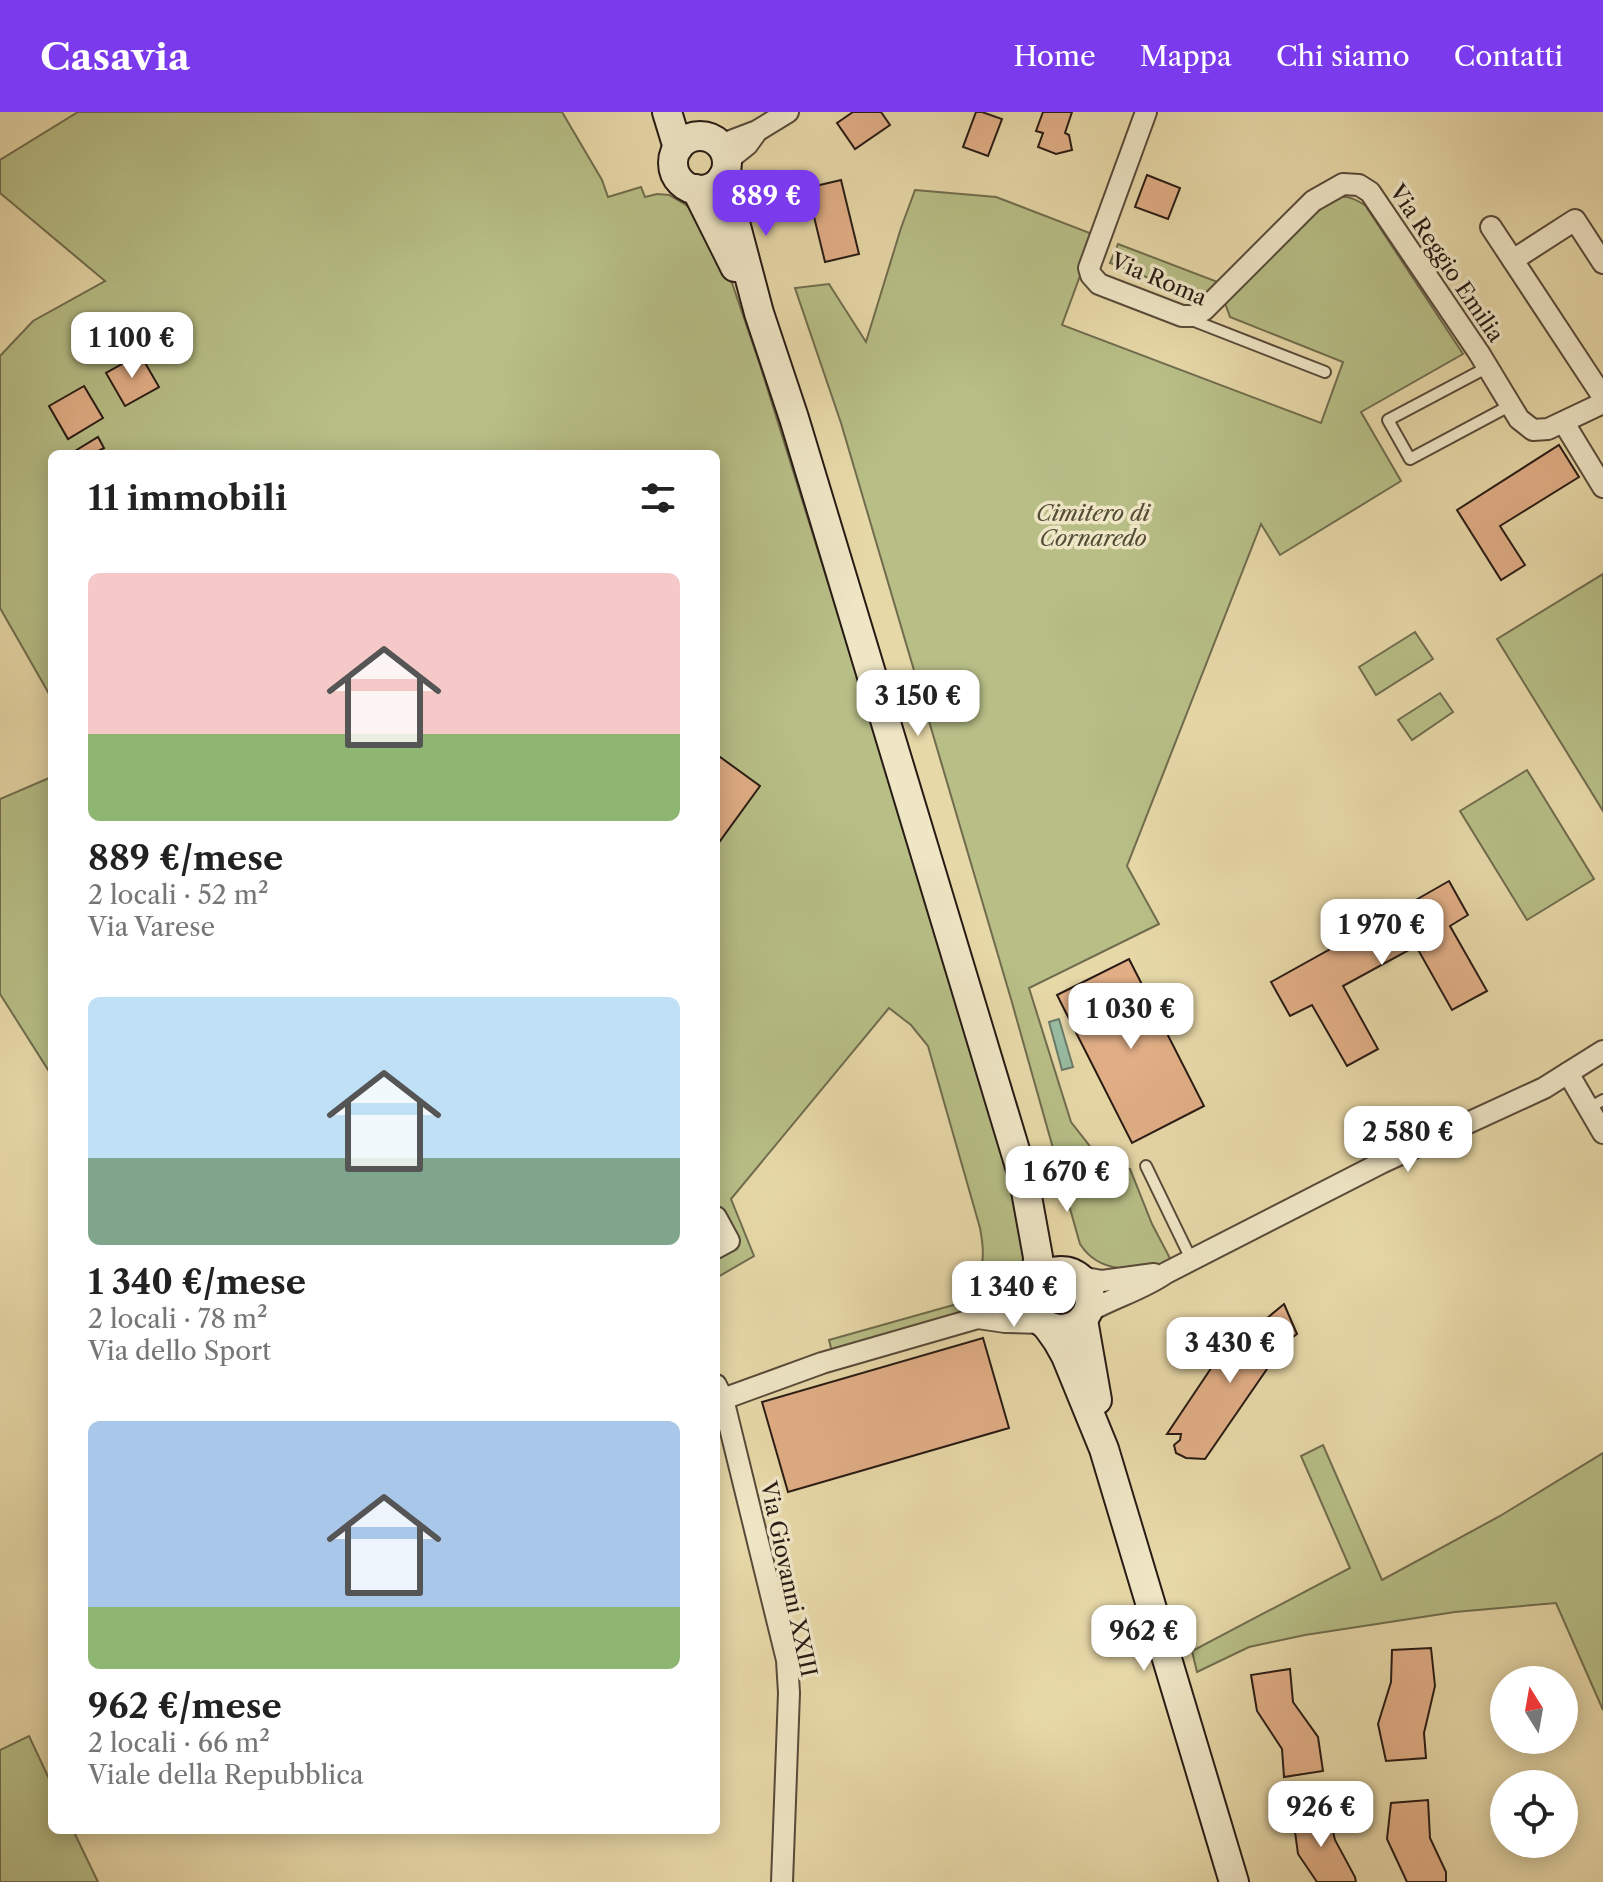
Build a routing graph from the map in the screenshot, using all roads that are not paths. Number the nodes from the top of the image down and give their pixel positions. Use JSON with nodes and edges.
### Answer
{"nodes":[{"id":1,"x":667,"y":112,"type":"edge"},
{"id":2,"x":683,"y":112,"type":"edge"},
{"id":3,"x":788,"y":112,"type":"edge"},
{"id":4,"x":1146,"y":112,"type":"edge"},
{"id":5,"x":678,"y":148,"type":"junction"},
{"id":6,"x":719,"y":155,"type":"junction"},
{"id":7,"x":696,"y":189,"type":"junction"},
{"id":8,"x":1491,"y":227,"type":"dead end"},
{"id":9,"x":1513,"y":260,"type":"junction"},
{"id":10,"x":1603,"y":263,"type":"edge"},
{"id":11,"x":759,"y":313,"type":"junction"},
{"id":12,"x":1193,"y":316,"type":"junction"},
{"id":13,"x":1488,"y":367,"type":"junction"},
{"id":14,"x":1325,"y":372,"type":"dead end"},
{"id":15,"x":1603,"y":397,"type":"edge"},
{"id":16,"x":1603,"y":403,"type":"edge"},
{"id":17,"x":1511,"y":405,"type":"junction"},
{"id":18,"x":1564,"y":423,"type":"junction"},
{"id":19,"x":1603,"y":487,"type":"edge"},
{"id":20,"x":1603,"y":1051,"type":"edge"},
{"id":21,"x":1568,"y":1073,"type":"junction"},
{"id":22,"x":1596,"y":1104,"type":"edge"},
{"id":23,"x":1603,"y":1133,"type":"edge"},
{"id":24,"x":1146,"y":1166,"type":"dead end"},
{"id":25,"x":1024,"y":1180,"type":"junction"},
{"id":26,"x":720,"y":1224,"type":"edge"},
{"id":27,"x":720,"y":1246,"type":"edge"},
{"id":28,"x":1192,"y":1261,"type":"junction"},
{"id":29,"x":1166,"y":1273,"type":"junction"},
{"id":30,"x":1076,"y":1275,"type":"junction"},
{"id":31,"x":1035,"y":1287,"type":"junction"},
{"id":32,"x":1085,"y":1316,"type":"junction"},
{"id":33,"x":978,"y":1318,"type":"junction"},
{"id":34,"x":1044,"y":1325,"type":"junction"},
{"id":35,"x":720,"y":1392,"type":"edge"},
{"id":36,"x":720,"y":1396,"type":"edge"},
{"id":37,"x":1104,"y":1449,"type":"junction"},
{"id":38,"x":782,"y":1882,"type":"edge"},
{"id":39,"x":1234,"y":1882,"type":"edge"}],
"edges":[{"from":1,"to":5,"type":"street"},
{"from":2,"to":6,"type":"street"},
{"from":3,"to":6,"type":"street"},
{"from":4,"to":12,"type":"street","name":"Via Roma"},
{"from":5,"to":6,"type":"street"},
{"from":5,"to":7,"type":"street"},
{"from":6,"to":7,"type":"street"},
{"from":6,"to":11,"type":"street"},
{"from":7,"to":11,"type":"street"},
{"from":8,"to":9,"type":"street"},
{"from":9,"to":10,"type":"street"},
{"from":9,"to":15,"type":"street"},
{"from":11,"to":25,"type":"street"},
{"from":12,"to":13,"type":"street","name":"Via Reggio Emilia"},
{"from":12,"to":14,"type":"lane","name":"Via Roma"},
{"from":13,"to":17,"type":"street","name":"Via Reggio Emilia"},
{"from":13,"to":17,"type":"lane"},
{"from":16,"to":18,"type":"street"},
{"from":17,"to":18,"type":"street","name":"Via Reggio Emilia"},
{"from":18,"to":19,"type":"street"},
{"from":20,"to":21,"type":"street"},
{"from":21,"to":22,"type":"street"},
{"from":21,"to":28,"type":"street"},
{"from":22,"to":23,"type":"street"},
{"from":24,"to":28,"type":"lane"},
{"from":25,"to":30,"type":"street"},
{"from":25,"to":31,"type":"street"},
{"from":26,"to":27,"type":"street"},
{"from":28,"to":29,"type":"street"},
{"from":29,"to":30,"type":"street"},
{"from":29,"to":32,"type":"street"},
{"from":30,"to":31,"type":"street"},
{"from":30,"to":32,"type":"street"},
{"from":31,"to":33,"type":"street"},
{"from":31,"to":34,"type":"street"},
{"from":32,"to":34,"type":"street"},
{"from":32,"to":37,"type":"street"},
{"from":33,"to":34,"type":"street"},
{"from":33,"to":35,"type":"street"},
{"from":34,"to":37,"type":"street"},
{"from":36,"to":38,"type":"street","name":"Via Giovanni XXIII"},
{"from":37,"to":39,"type":"street"}]}
